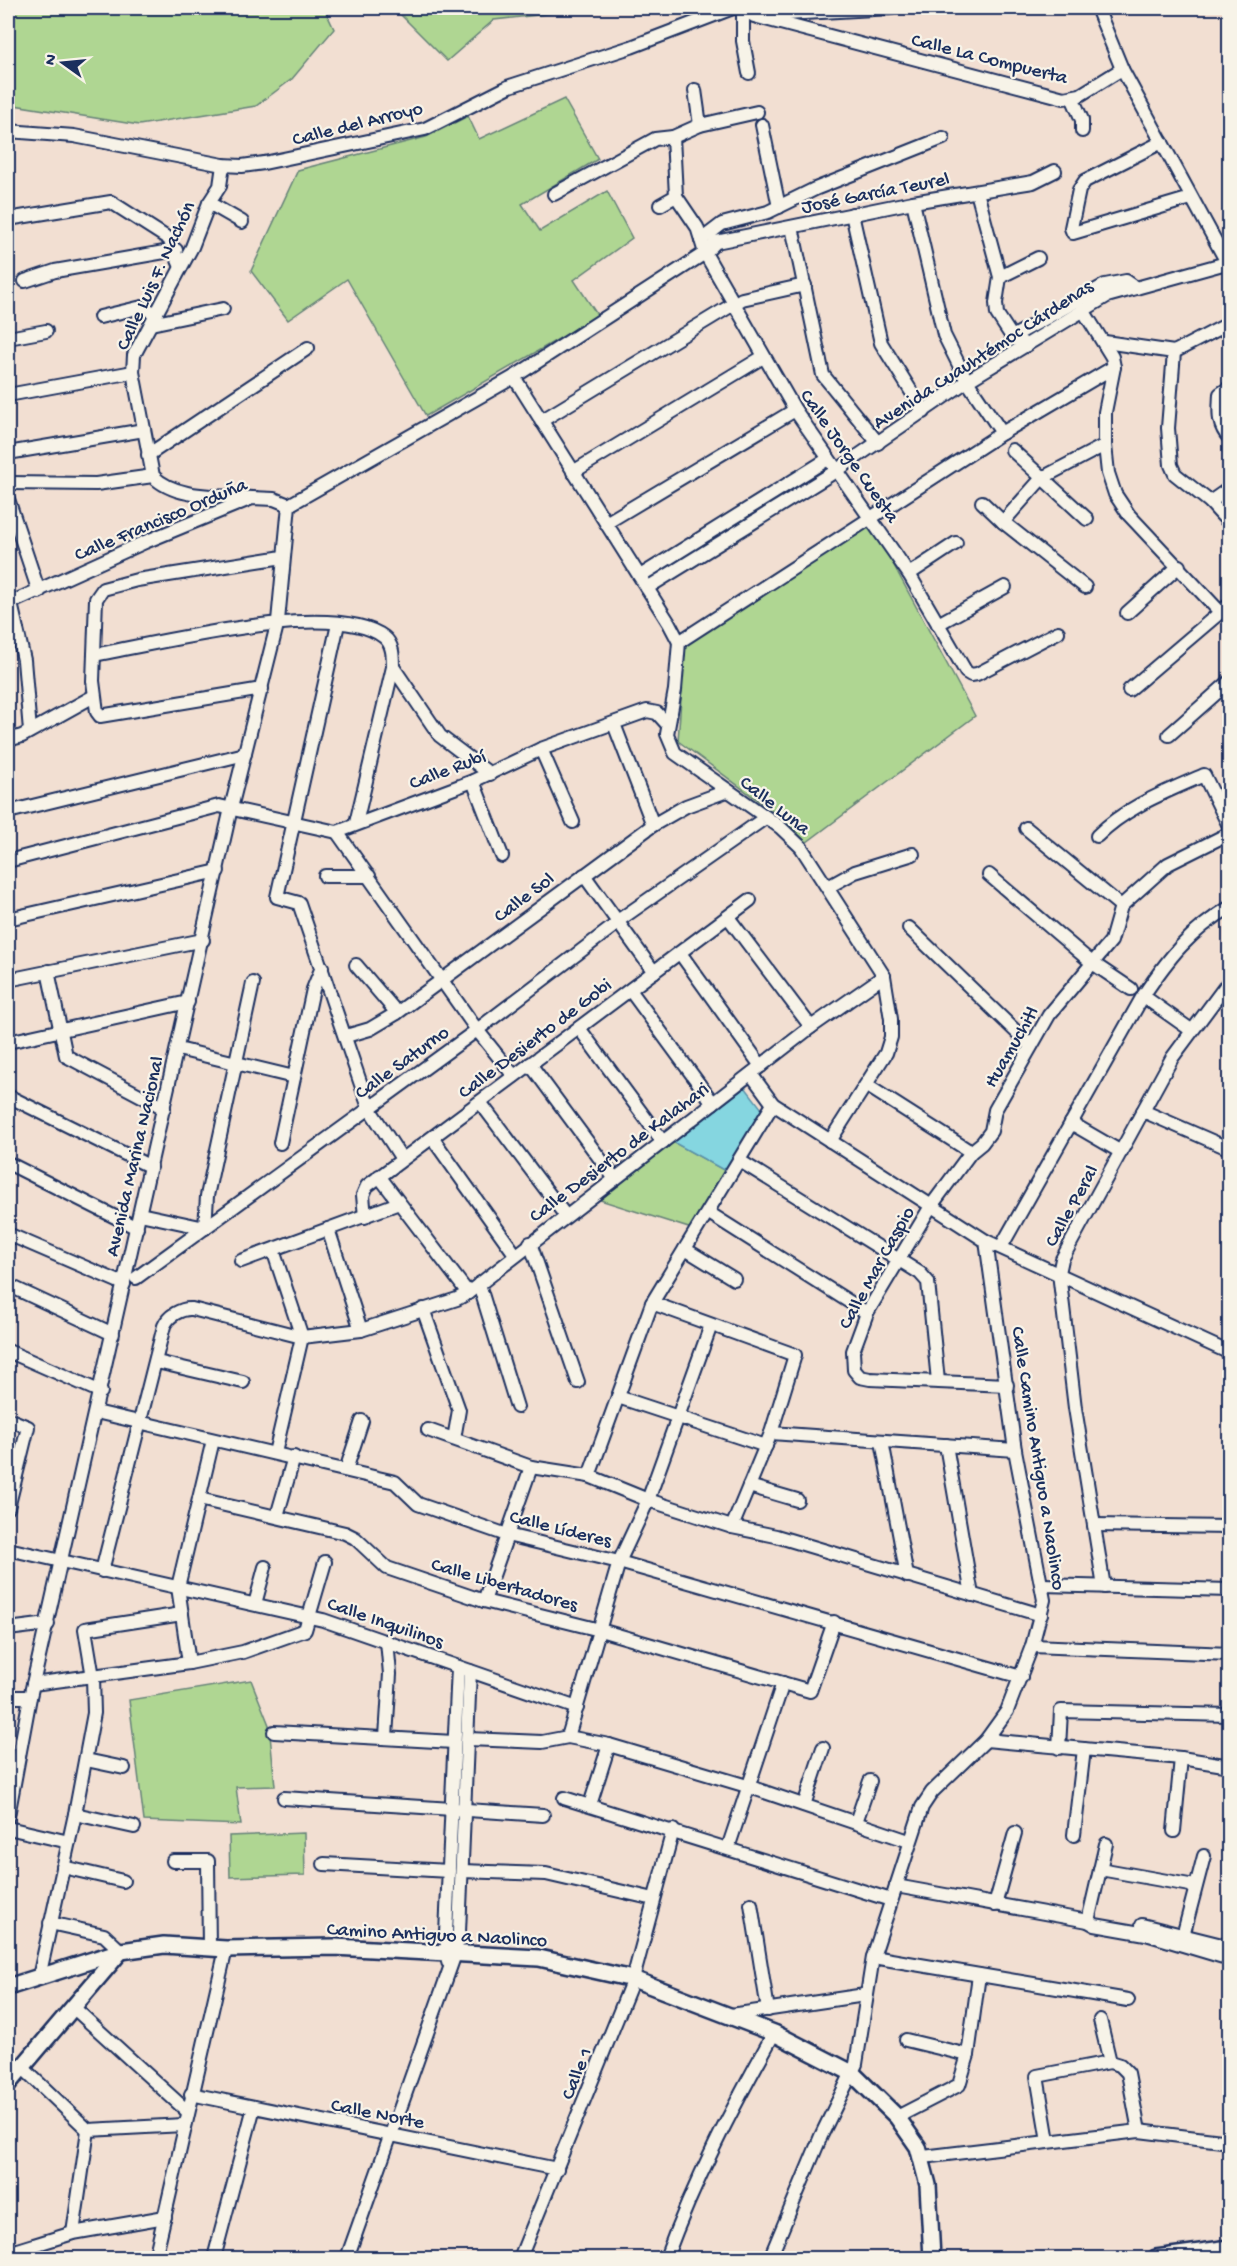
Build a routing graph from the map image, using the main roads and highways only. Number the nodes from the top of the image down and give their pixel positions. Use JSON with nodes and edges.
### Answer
{"nodes":[{"id":1,"x":121,"y":1951,"type":"junction"},
{"id":2,"x":8,"y":1987,"type":"edge"},
{"id":3,"x":8,"y":2084,"type":"edge"},
{"id":4,"x":1230,"y":2248,"type":"edge"},
{"id":5,"x":932,"y":2259,"type":"edge"},
{"id":6,"x":1156,"y":2259,"type":"edge"}],
"edges":[{"from":1,"to":2,"type":"main road","name":"Camino Antiguo a Naolinco"},
{"from":1,"to":3,"type":"main road"},
{"from":1,"to":5,"type":"main road","name":"Camino Antiguo a Naolinco"},
{"from":4,"to":6,"type":"main road"}]}
